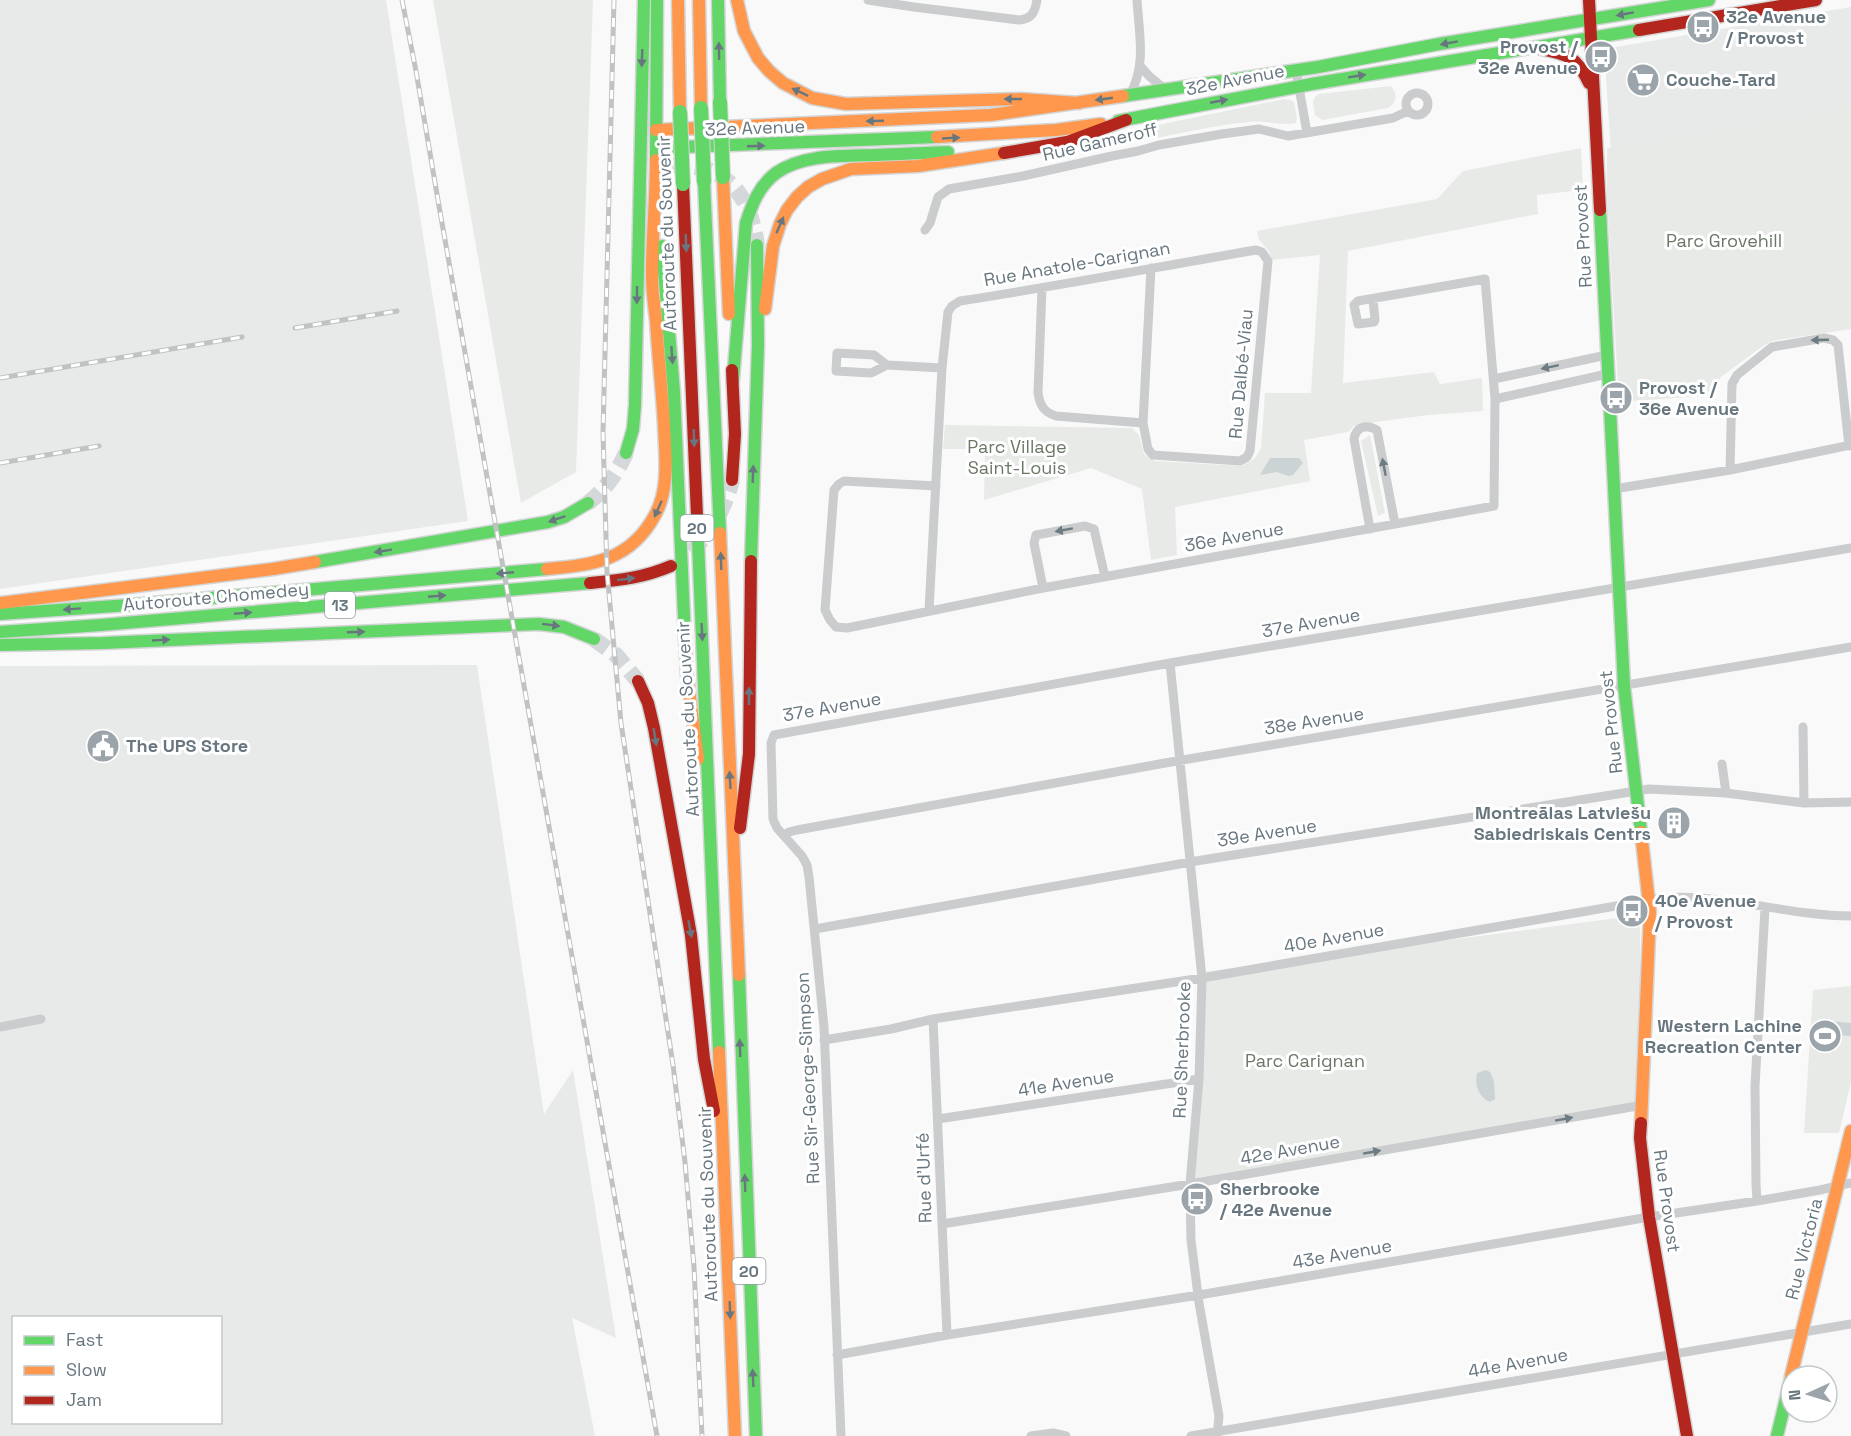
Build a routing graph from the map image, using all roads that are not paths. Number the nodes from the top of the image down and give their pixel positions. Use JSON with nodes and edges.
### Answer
{"nodes":[{"id":1,"x":644,"y":0,"type":"edge"},
{"id":2,"x":657,"y":0,"type":"edge"},
{"id":3,"x":678,"y":0,"type":"edge"},
{"id":4,"x":699,"y":0,"type":"edge"},
{"id":5,"x":718,"y":0,"type":"edge"},
{"id":6,"x":737,"y":0,"type":"edge"},
{"id":7,"x":868,"y":0,"type":"edge"},
{"id":8,"x":1037,"y":0,"type":"edge"},
{"id":9,"x":1137,"y":0,"type":"edge"},
{"id":10,"x":1588,"y":0,"type":"edge"},
{"id":11,"x":1709,"y":0,"type":"edge"},
{"id":12,"x":1816,"y":0,"type":"edge"},
{"id":13,"x":1684,"y":2,"type":"edge"},
{"id":14,"x":914,"y":4,"type":"edge"},
{"id":15,"x":945,"y":5,"type":"edge"},
{"id":16,"x":1589,"y":19,"type":"junction"},
{"id":17,"x":1590,"y":38,"type":"junction"},
{"id":18,"x":1534,"y":47,"type":"junction"},
{"id":19,"x":1141,"y":66,"type":"junction"},
{"id":20,"x":1296,"y":70,"type":"junction"},
{"id":21,"x":1299,"y":86,"type":"junction"},
{"id":22,"x":1166,"y":90,"type":"junction"},
{"id":23,"x":1593,"y":92,"type":"junction"},
{"id":24,"x":1129,"y":96,"type":"junction"},
{"id":25,"x":1079,"y":103,"type":"junction"},
{"id":26,"x":1408,"y":111,"type":"dead end"},
{"id":27,"x":1126,"y":120,"type":"junction"},
{"id":28,"x":656,"y":130,"type":"junction"},
{"id":29,"x":1307,"y":133,"type":"junction"},
{"id":30,"x":656,"y":148,"type":"junction"},
{"id":31,"x":1030,"y":149,"type":"junction"},
{"id":32,"x":656,"y":166,"type":"junction"},
{"id":33,"x":671,"y":166,"type":"tunnel mouth"},
{"id":34,"x":656,"y":203,"type":"junction"},
{"id":35,"x":925,"y":230,"type":"dead end"},
{"id":36,"x":757,"y":245,"type":"tunnel mouth"},
{"id":37,"x":1268,"y":261,"type":"joint"},
{"id":38,"x":1151,"y":268,"type":"junction"},
{"id":39,"x":1042,"y":288,"type":"junction"},
{"id":40,"x":1373,"y":299,"type":"dead end"},
{"id":41,"x":758,"y":345,"type":"junction"},
{"id":42,"x":1607,"y":355,"type":"junction"},
{"id":43,"x":887,"y":365,"type":"junction"},
{"id":44,"x":942,"y":368,"type":"junction"},
{"id":45,"x":1607,"y":374,"type":"junction"},
{"id":46,"x":1494,"y":379,"type":"junction"},
{"id":47,"x":733,"y":380,"type":"junction"},
{"id":48,"x":1495,"y":399,"type":"junction"},
{"id":49,"x":1143,"y":423,"type":"junction"},
{"id":50,"x":1850,"y":446,"type":"edge"},
{"id":51,"x":626,"y":453,"type":"tunnel mouth"},
{"id":52,"x":1730,"y":471,"type":"junction"},
{"id":53,"x":732,"y":480,"type":"tunnel mouth"},
{"id":54,"x":936,"y":486,"type":"junction"},
{"id":55,"x":1614,"y":489,"type":"junction"},
{"id":56,"x":588,"y":503,"type":"tunnel mouth"},
{"id":57,"x":1395,"y":524,"type":"junction"},
{"id":58,"x":1370,"y":529,"type":"junction"},
{"id":59,"x":1851,"y":548,"type":"edge"},
{"id":60,"x":670,"y":566,"type":"dead end"},
{"id":61,"x":1105,"y":577,"type":"junction"},
{"id":62,"x":1619,"y":587,"type":"junction"},
{"id":63,"x":1043,"y":588,"type":"junction"},
{"id":64,"x":0,"y":603,"type":"edge"},
{"id":65,"x":929,"y":610,"type":"junction"},
{"id":66,"x":0,"y":614,"type":"edge"},
{"id":67,"x":0,"y":632,"type":"edge"},
{"id":68,"x":594,"y":639,"type":"tunnel mouth"},
{"id":69,"x":0,"y":645,"type":"edge"},
{"id":70,"x":1851,"y":647,"type":"edge"},
{"id":71,"x":1170,"y":663,"type":"junction"},
{"id":72,"x":638,"y":681,"type":"tunnel mouth"},
{"id":73,"x":1624,"y":686,"type":"junction"},
{"id":74,"x":1803,"y":727,"type":"dead end"},
{"id":75,"x":777,"y":733,"type":"joint"},
{"id":76,"x":1179,"y":760,"type":"junction"},
{"id":77,"x":1722,"y":764,"type":"dead end"},
{"id":78,"x":1637,"y":791,"type":"junction"},
{"id":79,"x":1726,"y":793,"type":"junction"},
{"id":80,"x":1851,"y":802,"type":"edge"},
{"id":81,"x":1804,"y":803,"type":"junction"},
{"id":82,"x":784,"y":836,"type":"junction"},
{"id":83,"x":1190,"y":862,"type":"junction"},
{"id":84,"x":712,"y":873,"type":"junction"},
{"id":85,"x":735,"y":880,"type":"junction"},
{"id":86,"x":1650,"y":900,"type":"junction"},
{"id":87,"x":1765,"y":908,"type":"junction"},
{"id":88,"x":1851,"y":916,"type":"edge"},
{"id":89,"x":814,"y":929,"type":"junction"},
{"id":90,"x":1202,"y":978,"type":"junction"},
{"id":91,"x":41,"y":1019,"type":"dead end"},
{"id":92,"x":933,"y":1019,"type":"junction"},
{"id":93,"x":0,"y":1027,"type":"edge"},
{"id":94,"x":824,"y":1040,"type":"junction"},
{"id":95,"x":1199,"y":1079,"type":"junction"},
{"id":96,"x":1643,"y":1105,"type":"junction"},
{"id":97,"x":938,"y":1119,"type":"junction"},
{"id":98,"x":1851,"y":1131,"type":"edge"},
{"id":99,"x":724,"y":1168,"type":"junction"},
{"id":100,"x":1190,"y":1184,"type":"junction"},
{"id":101,"x":1844,"y":1184,"type":"edge"},
{"id":102,"x":1757,"y":1201,"type":"junction"},
{"id":103,"x":1649,"y":1217,"type":"junction"},
{"id":104,"x":942,"y":1224,"type":"junction"},
{"id":105,"x":1198,"y":1295,"type":"junction"},
{"id":106,"x":1851,"y":1324,"type":"edge"},
{"id":107,"x":1802,"y":1332,"type":"junction"},
{"id":108,"x":947,"y":1335,"type":"junction"},
{"id":109,"x":1674,"y":1353,"type":"junction"},
{"id":110,"x":837,"y":1355,"type":"junction"},
{"id":111,"x":1794,"y":1364,"type":"edge"},
{"id":112,"x":1054,"y":1434,"type":"edge"},
{"id":113,"x":1217,"y":1434,"type":"edge"},
{"id":114,"x":735,"y":1436,"type":"edge"},
{"id":115,"x":756,"y":1436,"type":"edge"},
{"id":116,"x":841,"y":1436,"type":"edge"},
{"id":117,"x":1031,"y":1436,"type":"edge"},
{"id":118,"x":1066,"y":1436,"type":"edge"},
{"id":119,"x":1191,"y":1436,"type":"edge"},
{"id":120,"x":1687,"y":1436,"type":"edge"}],
"edges":[{"from":1,"to":51,"type":"main road","one_way":true},
{"from":2,"to":28,"type":"main road"},
{"from":3,"to":84,"type":"main road","name":"Autoroute du Souvenir","number":"20","one_way":true,"bridge":true},
{"from":85,"to":4,"type":"main road","name":"Autoroute du Souvenir","number":"20","one_way":true,"bridge":true},
{"from":47,"to":5,"type":"main road","one_way":true,"bridge":true},
{"from":25,"to":6,"type":"main road","one_way":true},
{"from":7,"to":14,"type":"street"},
{"from":8,"to":15,"type":"street"},
{"from":9,"to":19,"type":"street"},
{"from":10,"to":16,"type":"main road","name":"Rue Provost"},
{"from":11,"to":13,"type":"main road","name":"32e Avenue"},
{"from":12,"to":17,"type":"main road","name":"32e Avenue"},
{"from":13,"to":16,"type":"main road","name":"32e Avenue","one_way":true},
{"from":14,"to":15,"type":"street"},
{"from":16,"to":17,"type":"main road","name":"Rue Provost"},
{"from":16,"to":20,"type":"main road","name":"32e Avenue","one_way":true},
{"from":17,"to":18,"type":"main road","name":"32e Avenue"},
{"from":17,"to":23,"type":"main road","name":"Rue Provost"},
{"from":21,"to":18,"type":"main road","name":"32e Avenue","one_way":true},
{"from":18,"to":23,"type":"main road"},
{"from":19,"to":22,"type":"street"},
{"from":19,"to":24,"type":"street"},
{"from":20,"to":21,"type":"street"},
{"from":20,"to":22,"type":"main road","name":"32e Avenue"},
{"from":27,"to":21,"type":"main road","name":"32e Avenue","one_way":true},
{"from":21,"to":29,"type":"street"},
{"from":22,"to":24,"type":"main road","name":"32e Avenue"},
{"from":23,"to":42,"type":"main road","name":"Rue Provost"},
{"from":24,"to":25,"type":"main road","name":"32e Avenue","one_way":true},
{"from":25,"to":28,"type":"main road","name":"32e Avenue","one_way":true},
{"from":26,"to":29,"type":"street","name":"Rue Gameroff"},
{"from":30,"to":27,"type":"main road","name":"32e Avenue","one_way":true},
{"from":27,"to":31,"type":"main road"},
{"from":28,"to":30,"type":"main road"},
{"from":29,"to":35,"type":"street","name":"Rue Gameroff"},
{"from":30,"to":32,"type":"main road"},
{"from":41,"to":31,"type":"main road","one_way":true},
{"from":31,"to":47,"type":"main road"},
{"from":32,"to":33,"type":"main road"},
{"from":32,"to":34,"type":"main road"},
{"from":34,"to":66,"type":"main road","name":"Autoroute Chomedey","number":"13","one_way":true},
{"from":34,"to":84,"type":"main road","one_way":true},
{"from":36,"to":41,"type":"main road"},
{"from":37,"to":38,"type":"street","name":"Rue Anatole-Carignan"},
{"from":37,"to":49,"type":"street","name":"Rue Dalbé-Viau"},
{"from":38,"to":39,"type":"street","name":"Rue Anatole-Carignan"},
{"from":38,"to":49,"type":"street","name":"Rue Dalbé-Viau"},
{"from":39,"to":44,"type":"street","name":"Rue Anatole-Carignan"},
{"from":39,"to":49,"type":"street"},
{"from":40,"to":46,"type":"street","name":"36e Avenue"},
{"from":85,"to":41,"type":"main road","one_way":true},
{"from":42,"to":45,"type":"main road","name":"Rue Provost"},
{"from":42,"to":46,"type":"street","one_way":true},
{"from":43,"to":43,"type":"street"},
{"from":43,"to":44,"type":"street"},
{"from":44,"to":54,"type":"street","name":"Rue Anatole-Carignan"},
{"from":45,"to":48,"type":"street"},
{"from":45,"to":55,"type":"main road","name":"Rue Provost"},
{"from":46,"to":48,"type":"street","name":"36e Avenue"},
{"from":47,"to":53,"type":"main road"},
{"from":48,"to":57,"type":"street","name":"36e Avenue"},
{"from":50,"to":52,"type":"street"},
{"from":50,"to":52,"type":"street","one_way":true},
{"from":52,"to":55,"type":"street"},
{"from":54,"to":65,"type":"street","name":"Rue Anatole-Carignan"},
{"from":54,"to":65,"type":"street","name":"36e Avenue"},
{"from":55,"to":62,"type":"main road","name":"Rue Provost"},
{"from":56,"to":64,"type":"main road","one_way":true},
{"from":57,"to":58,"type":"street","name":"36e Avenue"},
{"from":57,"to":58,"type":"street","one_way":true},
{"from":58,"to":61,"type":"street","name":"36e Avenue"},
{"from":59,"to":62,"type":"street","name":"37e Avenue"},
{"from":67,"to":60,"type":"main road","name":"Autoroute Chomedey","number":"13","one_way":true},
{"from":61,"to":63,"type":"street","name":"36e Avenue"},
{"from":61,"to":63,"type":"street","one_way":true},
{"from":62,"to":71,"type":"street","name":"37e Avenue"},
{"from":62,"to":73,"type":"main road","name":"Rue Provost"},
{"from":63,"to":65,"type":"street","name":"36e Avenue"},
{"from":69,"to":68,"type":"main road","one_way":true},
{"from":70,"to":73,"type":"street","name":"38e Avenue"},
{"from":71,"to":75,"type":"street","name":"37e Avenue"},
{"from":71,"to":76,"type":"street","name":"Rue Sherbrooke"},
{"from":72,"to":99,"type":"main road","one_way":true},
{"from":73,"to":76,"type":"street","name":"38e Avenue"},
{"from":73,"to":78,"type":"main road","name":"Rue Provost"},
{"from":74,"to":81,"type":"street"},
{"from":75,"to":82,"type":"street","name":"Rue Sir-George-Simpson"},
{"from":76,"to":82,"type":"street","name":"38e Avenue"},
{"from":76,"to":83,"type":"street","name":"Rue Sherbrooke"},
{"from":77,"to":79,"type":"street"},
{"from":78,"to":79,"type":"street","name":"39e Avenue"},
{"from":78,"to":83,"type":"street","name":"39e Avenue"},
{"from":78,"to":86,"type":"main road","name":"Rue Provost"},
{"from":79,"to":81,"type":"street","name":"39e Avenue"},
{"from":80,"to":81,"type":"street","name":"39e Avenue"},
{"from":82,"to":89,"type":"street","name":"Rue Sir-George-Simpson"},
{"from":83,"to":89,"type":"street","name":"39e Avenue"},
{"from":83,"to":90,"type":"street","name":"Rue Sherbrooke"},
{"from":84,"to":99,"type":"main road","name":"Autoroute du Souvenir","number":"20"},
{"from":115,"to":85,"type":"main road","name":"Autoroute du Souvenir","number":"20","one_way":true},
{"from":86,"to":87,"type":"street","name":"40e Avenue"},
{"from":86,"to":90,"type":"street","name":"40e Avenue"},
{"from":86,"to":96,"type":"main road","name":"Rue Provost"},
{"from":87,"to":88,"type":"street","name":"40e Avenue"},
{"from":87,"to":102,"type":"street"},
{"from":89,"to":94,"type":"street","name":"Rue Sir-George-Simpson"},
{"from":90,"to":92,"type":"street","name":"40e Avenue"},
{"from":90,"to":95,"type":"street","name":"Rue Sherbrooke"},
{"from":91,"to":93,"type":"street"},
{"from":92,"to":94,"type":"street","name":"40e Avenue"},
{"from":92,"to":97,"type":"street","name":"Rue d'Urfé"},
{"from":94,"to":110,"type":"street","name":"Rue Sir-George-Simpson"},
{"from":95,"to":97,"type":"street","name":"41e Avenue"},
{"from":95,"to":100,"type":"street","name":"Rue Sherbrooke"},
{"from":100,"to":96,"type":"street","name":"42e Avenue","one_way":true},
{"from":96,"to":103,"type":"main road","name":"Rue Provost"},
{"from":97,"to":104,"type":"street","name":"Rue d'Urfé"},
{"from":98,"to":101,"type":"main road","name":"Rue Victoria"},
{"from":99,"to":114,"type":"main road","name":"Autoroute du Souvenir","number":"20","one_way":true},
{"from":100,"to":104,"type":"street","name":"42e Avenue"},
{"from":100,"to":105,"type":"street","name":"Rue Sherbrooke"},
{"from":101,"to":102,"type":"street","name":"43e Avenue"},
{"from":101,"to":107,"type":"main road","name":"Rue Victoria"},
{"from":102,"to":103,"type":"street","name":"43e Avenue"},
{"from":103,"to":105,"type":"street","name":"43e Avenue"},
{"from":103,"to":109,"type":"main road","name":"Rue Provost"},
{"from":104,"to":108,"type":"street","name":"Rue d'Urfé"},
{"from":105,"to":108,"type":"street","name":"43e Avenue"},
{"from":105,"to":113,"type":"street","name":"Rue Sherbrooke"},
{"from":106,"to":107,"type":"street","name":"44e Avenue"},
{"from":107,"to":109,"type":"street","name":"44e Avenue"},
{"from":107,"to":111,"type":"main road","name":"Rue Victoria"},
{"from":108,"to":110,"type":"street","name":"43e Avenue"},
{"from":109,"to":113,"type":"street","name":"44e Avenue"},
{"from":109,"to":120,"type":"main road","name":"Rue Provost"},
{"from":110,"to":116,"type":"street","name":"Rue Sir-George-Simpson"},
{"from":112,"to":117,"type":"street"},
{"from":112,"to":118,"type":"street"},
{"from":113,"to":119,"type":"street","name":"44e Avenue"}]}
